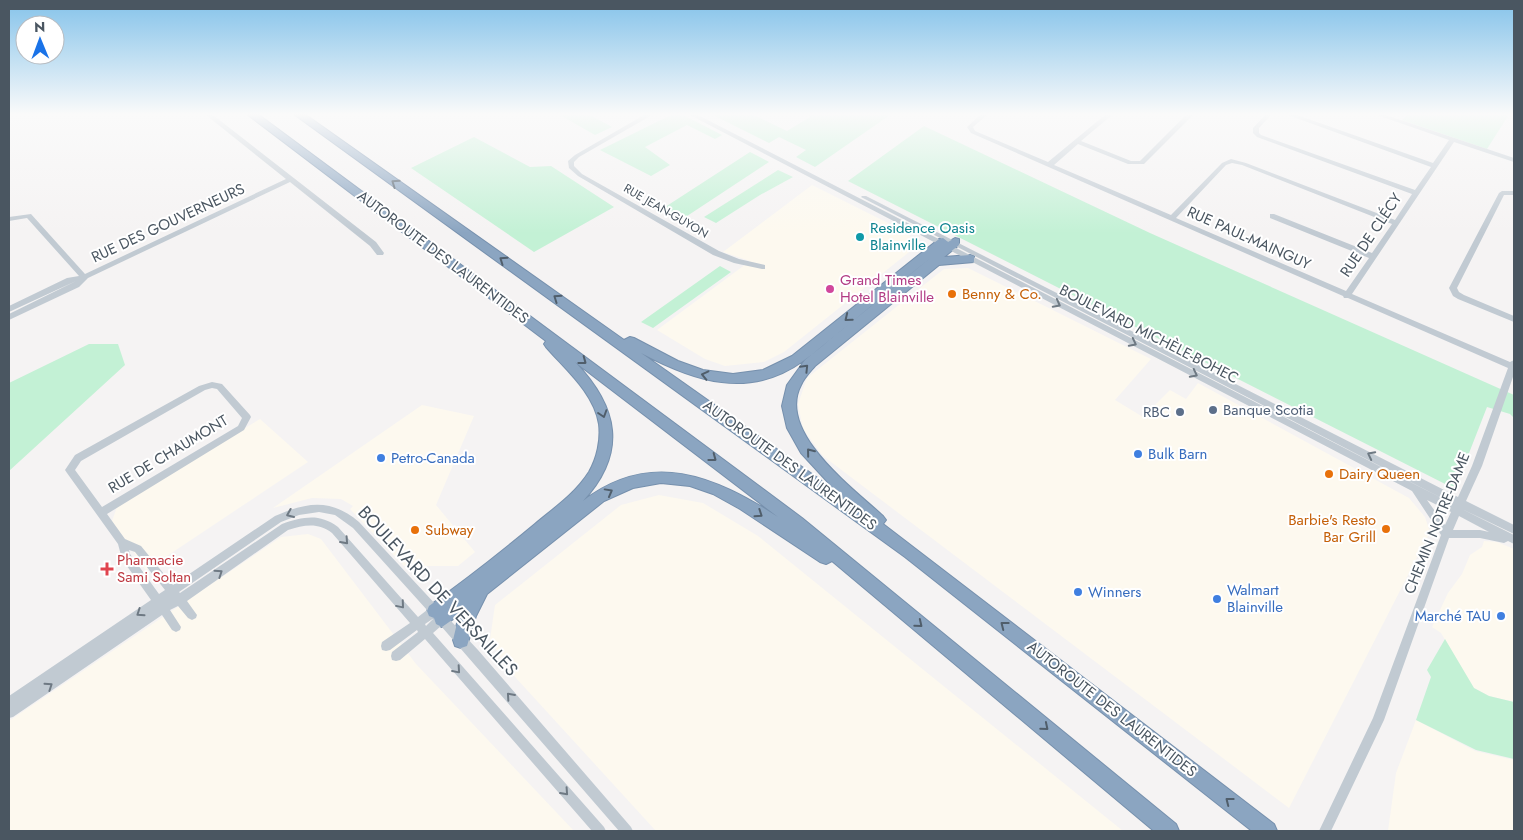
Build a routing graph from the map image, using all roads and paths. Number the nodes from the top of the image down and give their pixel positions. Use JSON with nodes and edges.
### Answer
{"nodes":[{"id":1,"x":258,"y":154,"type":"edge"},
{"id":2,"x":305,"y":154,"type":"edge"},
{"id":3,"x":355,"y":154,"type":"edge"},
{"id":4,"x":580,"y":154,"type":"edge"},
{"id":5,"x":770,"y":154,"type":"edge"},
{"id":6,"x":1024,"y":154,"type":"edge"},
{"id":7,"x":1063,"y":154,"type":"edge"},
{"id":8,"x":1108,"y":154,"type":"edge"},
{"id":9,"x":1151,"y":154,"type":"edge"},
{"id":10,"x":1309,"y":154,"type":"edge"},
{"id":11,"x":1402,"y":154,"type":"edge"},
{"id":12,"x":1443,"y":154,"type":"edge"},
{"id":13,"x":1496,"y":154,"type":"edge"},
{"id":14,"x":1514,"y":160,"type":"edge"},
{"id":15,"x":1049,"y":165,"type":"junction"},
{"id":16,"x":1435,"y":166,"type":"junction"},
{"id":17,"x":290,"y":180,"type":"junction"},
{"id":18,"x":1416,"y":193,"type":"junction"},
{"id":19,"x":1514,"y":194,"type":"edge"},
{"id":20,"x":1272,"y":216,"type":"dead end"},
{"id":21,"x":9,"y":219,"type":"edge"},
{"id":22,"x":1171,"y":219,"type":"junction"},
{"id":23,"x":1397,"y":223,"type":"junction"},
{"id":24,"x":948,"y":243,"type":"junction"},
{"id":25,"x":380,"y":253,"type":"dead end"},
{"id":26,"x":1374,"y":258,"type":"junction"},
{"id":27,"x":970,"y":259,"type":"junction"},
{"id":28,"x":936,"y":261,"type":"junction"},
{"id":29,"x":762,"y":267,"type":"dead end"},
{"id":30,"x":84,"y":278,"type":"junction"},
{"id":31,"x":1347,"y":296,"type":"junction"},
{"id":32,"x":9,"y":309,"type":"edge"},
{"id":33,"x":9,"y":317,"type":"edge"},
{"id":34,"x":1514,"y":319,"type":"edge"},
{"id":35,"x":588,"y":320,"type":"junction"},
{"id":36,"x":530,"y":322,"type":"junction"},
{"id":37,"x":1514,"y":366,"type":"edge"},
{"id":38,"x":1414,"y":488,"type":"junction"},
{"id":39,"x":1459,"y":506,"type":"junction"},
{"id":40,"x":100,"y":512,"type":"junction"},
{"id":41,"x":1514,"y":530,"type":"edge"},
{"id":42,"x":1446,"y":534,"type":"junction"},
{"id":43,"x":1514,"y":540,"type":"edge"},
{"id":44,"x":122,"y":542,"type":"junction"},
{"id":45,"x":910,"y":552,"type":"junction"},
{"id":46,"x":870,"y":583,"type":"junction"},
{"id":47,"x":483,"y":588,"type":"junction"},
{"id":48,"x":172,"y":591,"type":"junction"},
{"id":49,"x":179,"y":600,"type":"junction"},
{"id":50,"x":160,"y":605,"type":"junction"},
{"id":51,"x":192,"y":615,"type":"dead end"},
{"id":52,"x":438,"y":615,"type":"junction"},
{"id":53,"x":417,"y":624,"type":"junction"},
{"id":54,"x":176,"y":627,"type":"dead end"},
{"id":55,"x":425,"y":634,"type":"junction"},
{"id":56,"x":461,"y":640,"type":"junction"},
{"id":57,"x":386,"y":646,"type":"dead end"},
{"id":58,"x":396,"y":656,"type":"dead end"},
{"id":59,"x":9,"y":702,"type":"edge"},
{"id":60,"x":9,"y":713,"type":"edge"},
{"id":61,"x":600,"y":831,"type":"edge"},
{"id":62,"x":627,"y":831,"type":"edge"},
{"id":63,"x":1169,"y":831,"type":"edge"},
{"id":64,"x":1267,"y":831,"type":"edge"},
{"id":65,"x":1325,"y":831,"type":"edge"}],
"edges":[{"from":1,"to":17,"type":"street"},
{"from":2,"to":36,"type":"highway","name":"AUTOROUTE DES LAURENTIDES"},
{"from":35,"to":3,"type":"highway","name":"AUTOROUTE DES LAURENTIDES","one_way":true},
{"from":4,"to":29,"type":"street","name":"RUE JEAN-GUYON"},
{"from":5,"to":24,"type":"street","name":"BOULEVARD MICHÈLE-BOHEC"},
{"from":6,"to":15,"type":"street","name":"RUE PAUL-MAINGUY"},
{"from":7,"to":15,"type":"street"},
{"from":8,"to":9,"type":"street"},
{"from":10,"to":18,"type":"street"},
{"from":11,"to":16,"type":"street"},
{"from":12,"to":16,"type":"street","name":"RUE DE CLÉCY"},
{"from":13,"to":14,"type":"street"},
{"from":15,"to":22,"type":"street","name":"RUE PAUL-MAINGUY"},
{"from":16,"to":18,"type":"street","name":"RUE DE CLÉCY"},
{"from":17,"to":25,"type":"street"},
{"from":17,"to":30,"type":"street","name":"RUE DES GOUVERNEURS"},
{"from":18,"to":23,"type":"street","name":"RUE DE CLÉCY"},
{"from":19,"to":34,"type":"street"},
{"from":20,"to":26,"type":"street"},
{"from":21,"to":30,"type":"street"},
{"from":22,"to":23,"type":"street"},
{"from":22,"to":31,"type":"street","name":"RUE PAUL-MAINGUY"},
{"from":23,"to":26,"type":"street","name":"RUE DE CLÉCY"},
{"from":24,"to":27,"type":"street","name":"BOULEVARD MICHÈLE-BOHEC"},
{"from":24,"to":28,"type":"highway"},
{"from":24,"to":35,"type":"highway","one_way":true},
{"from":39,"to":24,"type":"street","name":"BOULEVARD MICHÈLE-BOHEC","one_way":true},
{"from":26,"to":31,"type":"street","name":"RUE DE CLÉCY"},
{"from":27,"to":28,"type":"highway"},
{"from":27,"to":38,"type":"street","name":"BOULEVARD MICHÈLE-BOHEC","one_way":true},
{"from":45,"to":28,"type":"highway","one_way":true},
{"from":30,"to":32,"type":"street","name":"RUE DES GOUVERNEURS"},
{"from":30,"to":33,"type":"street","name":"RUE DES GOUVERNEURS"},
{"from":31,"to":37,"type":"street","name":"RUE PAUL-MAINGUY"},
{"from":35,"to":45,"type":"highway","name":"AUTOROUTE DES LAURENTIDES"},
{"from":36,"to":46,"type":"highway","name":"AUTOROUTE DES LAURENTIDES","one_way":true},
{"from":36,"to":52,"type":"highway","one_way":true},
{"from":37,"to":39,"type":"street","name":"CHEMIN NOTRE-DAME"},
{"from":38,"to":39,"type":"street","name":"BOULEVARD MICHÈLE-BOHEC"},
{"from":38,"to":42,"type":"street"},
{"from":39,"to":41,"type":"street","name":"BOULEVARD MICHÈLE-BOHEC"},
{"from":39,"to":42,"type":"street","name":"CHEMIN NOTRE-DAME"},
{"from":39,"to":43,"type":"street","name":"BOULEVARD MICHÈLE-BOHEC"},
{"from":40,"to":40,"type":"street","name":"RUE DE CHAUMONT"},
{"from":40,"to":44,"type":"street","name":"RUE DE CHAUMONT"},
{"from":42,"to":43,"type":"street"},
{"from":42,"to":65,"type":"street","name":"CHEMIN NOTRE-DAME"},
{"from":44,"to":48,"type":"street","name":"RUE DE CHAUMONT"},
{"from":44,"to":50,"type":"street","name":"RUE DE CHAUMONT"},
{"from":64,"to":45,"type":"highway","name":"AUTOROUTE DES LAURENTIDES","one_way":true},
{"from":47,"to":46,"type":"highway","one_way":true},
{"from":46,"to":63,"type":"highway","name":"AUTOROUTE DES LAURENTIDES","one_way":true},
{"from":47,"to":52,"type":"highway"},
{"from":47,"to":56,"type":"highway"},
{"from":48,"to":49,"type":"street","name":"RUE DE CHAUMONT"},
{"from":48,"to":50,"type":"street","name":"BOULEVARD DE VERSAILLES"},
{"from":52,"to":48,"type":"street","name":"BOULEVARD DE VERSAILLES","one_way":true},
{"from":49,"to":50,"type":"street","name":"BOULEVARD DE VERSAILLES"},
{"from":49,"to":51,"type":"street","name":"RUE DE CHAUMONT"},
{"from":49,"to":53,"type":"street","name":"BOULEVARD DE VERSAILLES","one_way":true},
{"from":50,"to":54,"type":"street","name":"RUE DE CHAUMONT"},
{"from":50,"to":59,"type":"street","name":"BOULEVARD DE VERSAILLES","one_way":true},
{"from":60,"to":50,"type":"street","name":"BOULEVARD DE VERSAILLES","one_way":true},
{"from":52,"to":53,"type":"street"},
{"from":52,"to":55,"type":"street"},
{"from":52,"to":56,"type":"street","name":"BOULEVARD DE VERSAILLES"},
{"from":53,"to":55,"type":"street","name":"BOULEVARD DE VERSAILLES"},
{"from":53,"to":57,"type":"street"},
{"from":55,"to":58,"type":"street"},
{"from":55,"to":61,"type":"street","name":"BOULEVARD DE VERSAILLES","one_way":true},
{"from":62,"to":56,"type":"street","name":"BOULEVARD DE VERSAILLES","one_way":true}]}
